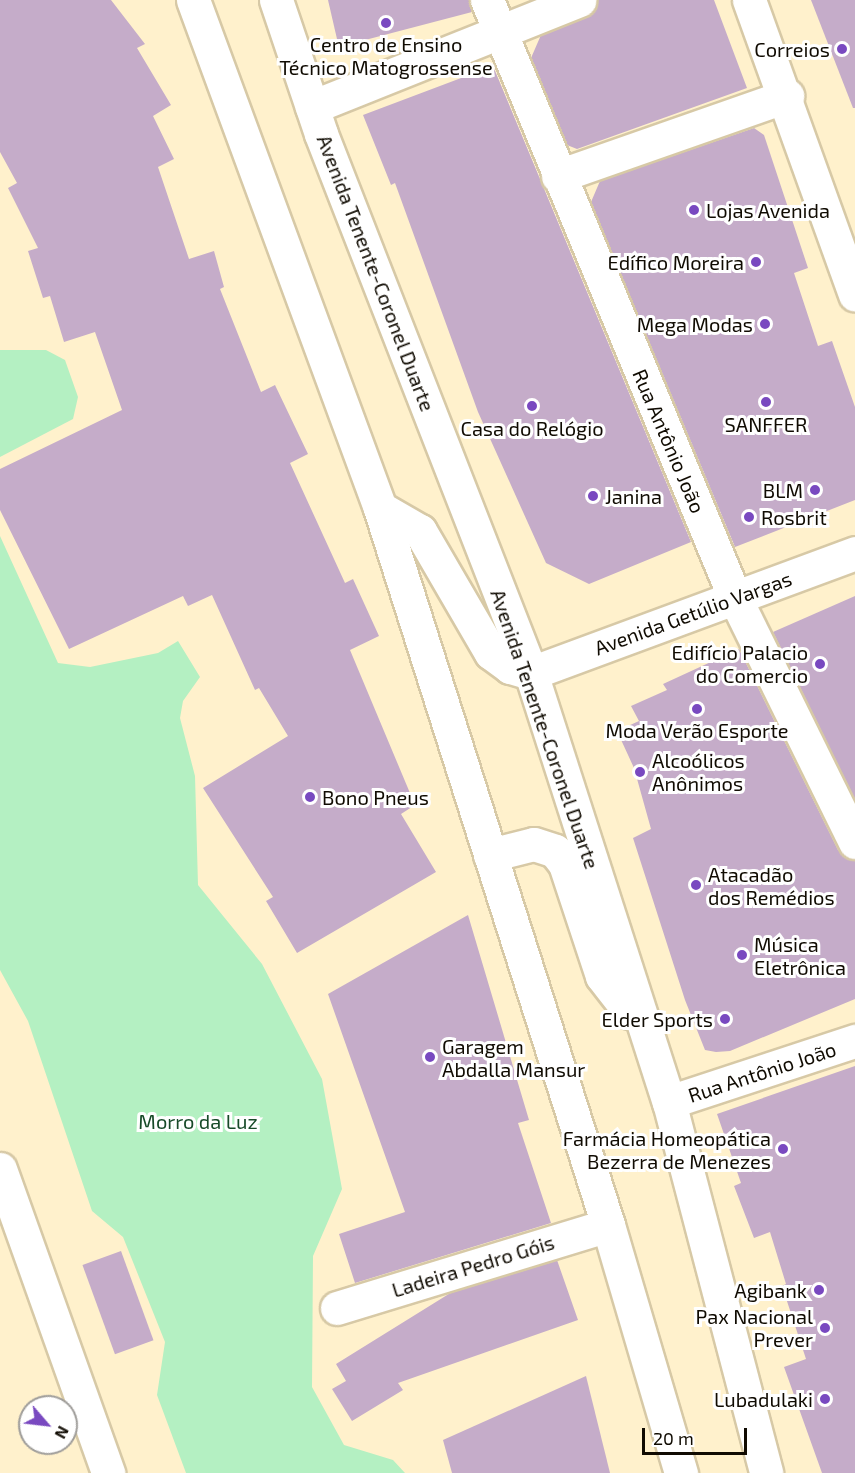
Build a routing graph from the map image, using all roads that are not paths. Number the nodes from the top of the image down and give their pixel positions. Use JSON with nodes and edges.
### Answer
{"nodes":[{"id":1,"x":276,"y":0,"type":"edge"},
{"id":2,"x":486,"y":0,"type":"edge"},
{"id":3,"x":579,"y":0,"type":"edge"},
{"id":4,"x":749,"y":0,"type":"edge"},
{"id":5,"x":192,"y":3,"type":"edge"},
{"id":6,"x":500,"y":32,"type":"junction"},
{"id":7,"x":787,"y":96,"type":"junction"},
{"id":8,"x":312,"y":106,"type":"junction"},
{"id":9,"x":558,"y":176,"type":"junction"},
{"id":10,"x":855,"y":295,"type":"edge"},
{"id":11,"x":380,"y":508,"type":"junction"},
{"id":12,"x":855,"y":553,"type":"edge"},
{"id":13,"x":735,"y":598,"type":"junction"},
{"id":14,"x":531,"y":673,"type":"junction"},
{"id":15,"x":855,"y":842,"type":"edge"},
{"id":16,"x":490,"y":855,"type":"junction"},
{"id":17,"x":641,"y":1021,"type":"junction"},
{"id":18,"x":855,"y":1041,"type":"edge"},
{"id":19,"x":669,"y":1102,"type":"junction"},
{"id":20,"x":0,"y":1169,"type":"edge"},
{"id":21,"x":608,"y":1225,"type":"junction"},
{"id":22,"x":337,"y":1308,"type":"dead end"},
{"id":23,"x":108,"y":1473,"type":"edge"},
{"id":24,"x":681,"y":1473,"type":"edge"},
{"id":25,"x":766,"y":1473,"type":"edge"}],
"edges":[{"from":1,"to":8,"type":"main road","name":"Avenida Tenente-Coronel Duarte"},
{"from":2,"to":6,"type":"main road","name":"Rua Antônio João"},
{"from":3,"to":6,"type":"main road"},
{"from":4,"to":7,"type":"main road"},
{"from":5,"to":11,"type":"main road"},
{"from":6,"to":8,"type":"main road"},
{"from":6,"to":9,"type":"main road","name":"Rua Antônio João"},
{"from":7,"to":9,"type":"main road"},
{"from":7,"to":10,"type":"main road"},
{"from":8,"to":14,"type":"main road","name":"Avenida Tenente-Coronel Duarte"},
{"from":9,"to":13,"type":"main road","name":"Rua Antônio João"},
{"from":11,"to":14,"type":"main road"},
{"from":11,"to":16,"type":"main road"},
{"from":12,"to":13,"type":"main road","name":"Avenida Getúlio Vargas"},
{"from":13,"to":14,"type":"main road","name":"Avenida Getúlio Vargas"},
{"from":13,"to":15,"type":"main road","name":"Rua Antônio João"},
{"from":14,"to":17,"type":"main road","name":"Avenida Tenente-Coronel Duarte"},
{"from":16,"to":17,"type":"main road"},
{"from":16,"to":21,"type":"main road"},
{"from":17,"to":19,"type":"main road","name":"Avenida Tenente-Coronel Duarte"},
{"from":18,"to":19,"type":"main road","name":"Rua Antônio João"},
{"from":19,"to":25,"type":"main road","name":"Avenida Tenente-Coronel Duarte"},
{"from":20,"to":23,"type":"main road"},
{"from":21,"to":22,"type":"main road","name":"Ladeira Pedro Góis"},
{"from":21,"to":24,"type":"main road"}]}
